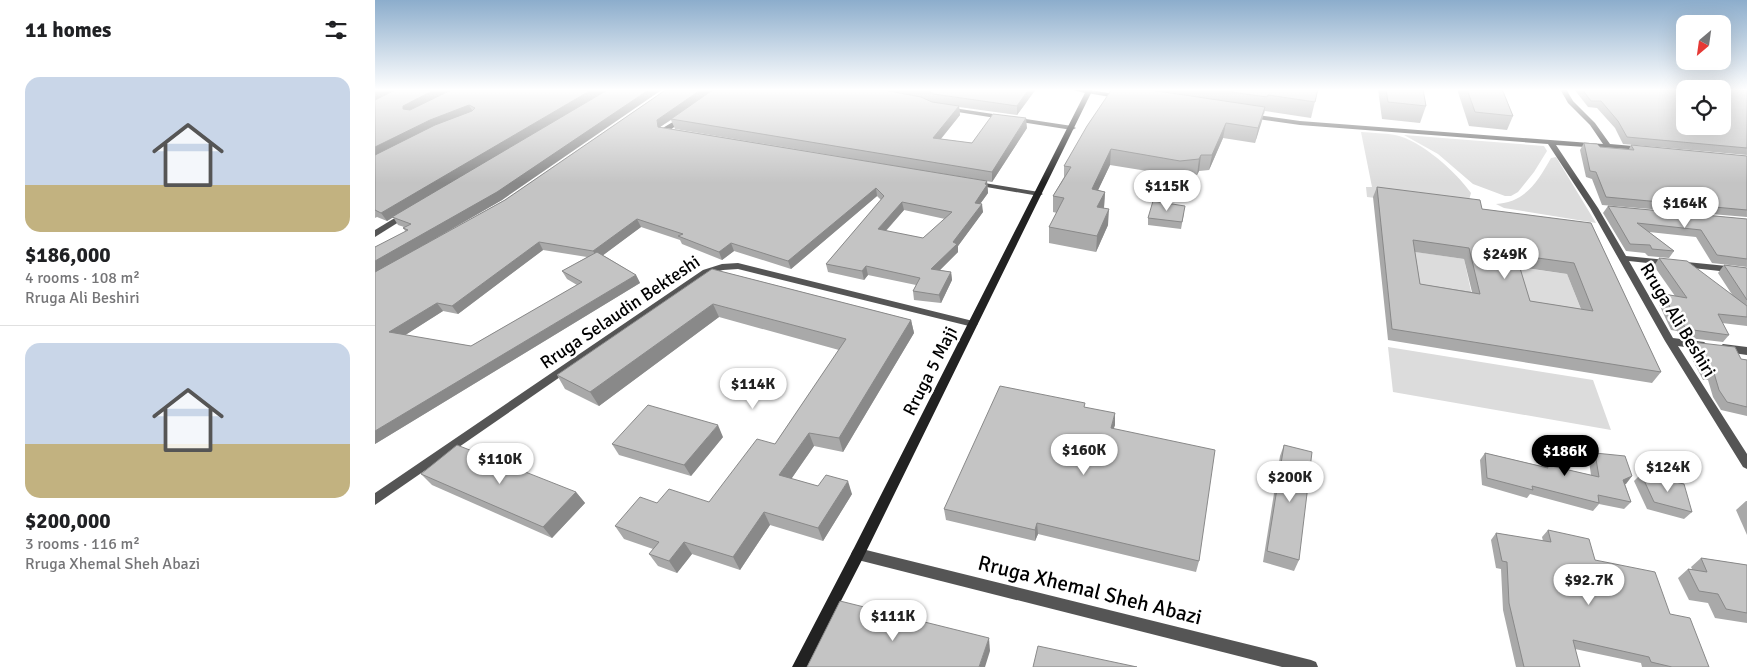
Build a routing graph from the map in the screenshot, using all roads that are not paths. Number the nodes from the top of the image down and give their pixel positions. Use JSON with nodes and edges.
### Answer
{"nodes":[{"id":1,"x":680,"y":120,"type":"edge"},
{"id":2,"x":1021,"y":120,"type":"edge"},
{"id":3,"x":1076,"y":120,"type":"edge"},
{"id":4,"x":1279,"y":120,"type":"edge"},
{"id":5,"x":1589,"y":120,"type":"edge"},
{"id":6,"x":1072,"y":128,"type":"junction"},
{"id":7,"x":684,"y":135,"type":"edge"},
{"id":8,"x":1550,"y":141,"type":"junction"},
{"id":9,"x":1608,"y":146,"type":"junction"},
{"id":10,"x":1655,"y":150,"type":"edge"},
{"id":11,"x":963,"y":181,"type":"edge"},
{"id":12,"x":1039,"y":194,"type":"junction"},
{"id":13,"x":417,"y":209,"type":"edge"},
{"id":14,"x":375,"y":234,"type":"edge"},
{"id":15,"x":1622,"y":258,"type":"junction"},
{"id":16,"x":1747,"y":271,"type":"edge"},
{"id":17,"x":973,"y":324,"type":"junction"},
{"id":18,"x":1670,"y":341,"type":"junction"},
{"id":19,"x":1747,"y":351,"type":"edge"},
{"id":20,"x":1747,"y":464,"type":"edge"},
{"id":21,"x":375,"y":500,"type":"edge"},
{"id":22,"x":858,"y":554,"type":"junction"},
{"id":23,"x":799,"y":667,"type":"edge"},
{"id":24,"x":1311,"y":667,"type":"edge"}],
"edges":[{"from":1,"to":7,"type":"street"},
{"from":2,"to":6,"type":"street"},
{"from":3,"to":6,"type":"main road","name":"Rruga 5 Maji"},
{"from":4,"to":8,"type":"street"},
{"from":5,"to":9,"type":"street"},
{"from":6,"to":12,"type":"main road","name":"Rruga 5 Maji"},
{"from":8,"to":9,"type":"street"},
{"from":8,"to":15,"type":"street","name":"Rruga Ali Beshiri"},
{"from":9,"to":10,"type":"street"},
{"from":11,"to":12,"type":"street"},
{"from":12,"to":17,"type":"main road","name":"Rruga 5 Maji"},
{"from":13,"to":14,"type":"street"},
{"from":15,"to":16,"type":"street"},
{"from":15,"to":18,"type":"street","name":"Rruga Ali Beshiri"},
{"from":17,"to":21,"type":"street","name":"Rruga Selaudin Bekteshi"},
{"from":17,"to":22,"type":"main road","name":"Rruga 5 Maji"},
{"from":18,"to":19,"type":"street"},
{"from":18,"to":20,"type":"street","name":"Rruga Ali Beshiri"},
{"from":22,"to":23,"type":"main road","name":"Rruga 5 Maji"},
{"from":22,"to":24,"type":"street","name":"Rruga Xhemal Sheh Abazi"}]}
